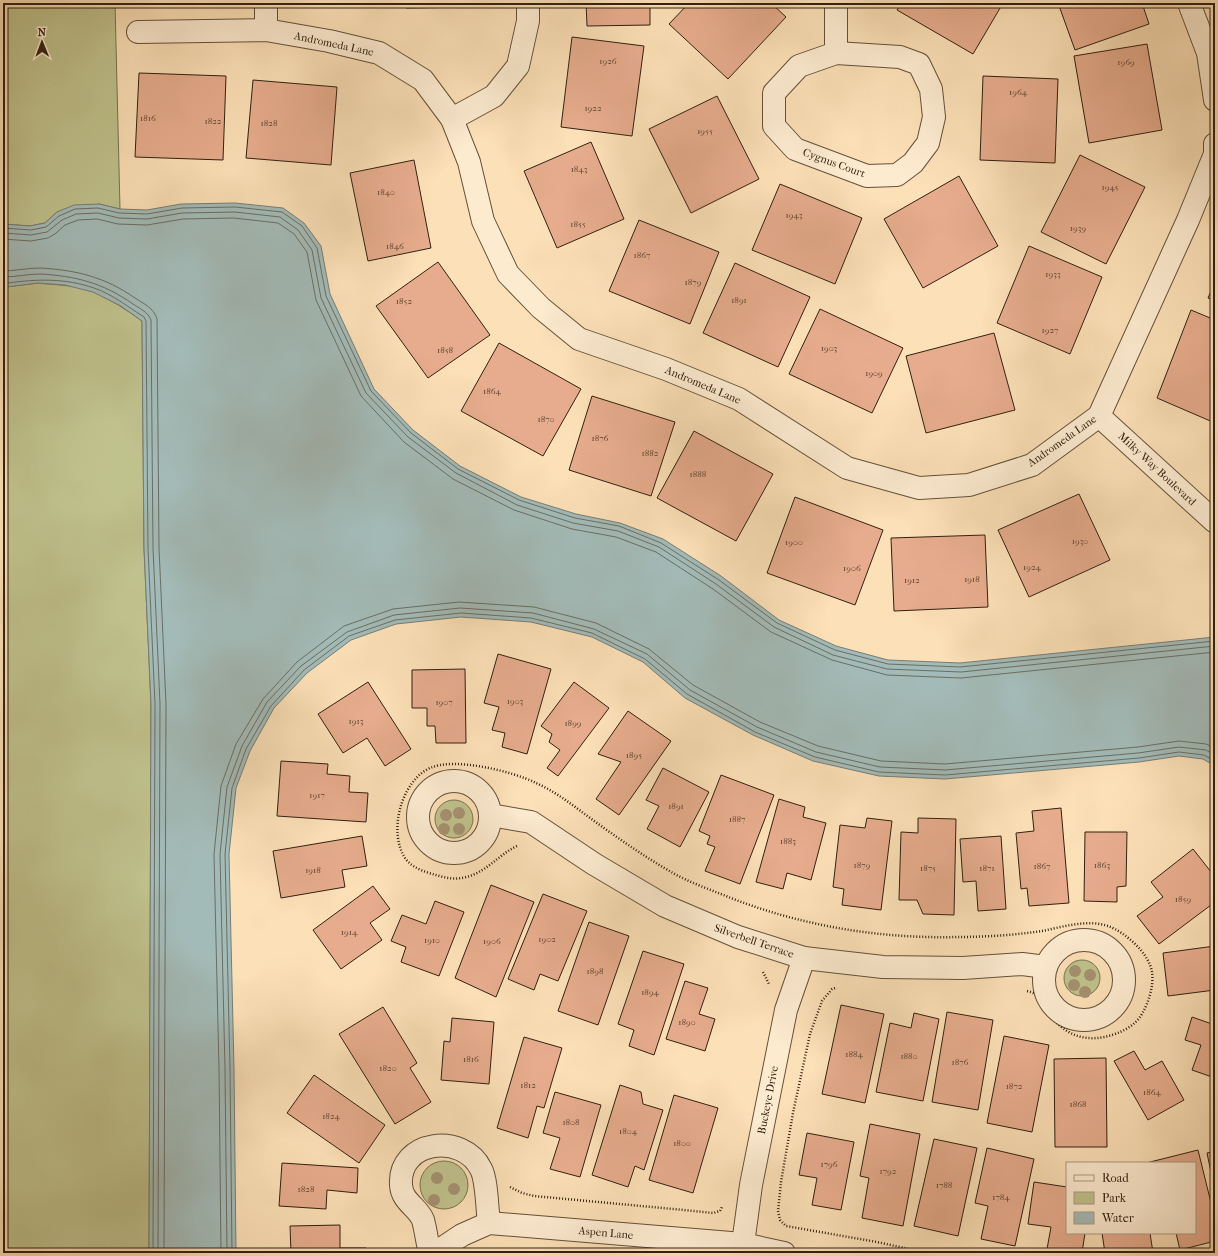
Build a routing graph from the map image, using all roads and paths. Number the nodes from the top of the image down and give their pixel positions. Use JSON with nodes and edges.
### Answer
{"nodes":[{"id":1,"x":266,"y":3,"type":"edge"},
{"id":2,"x":528,"y":3,"type":"edge"},
{"id":3,"x":836,"y":3,"type":"edge"},
{"id":4,"x":1189,"y":3,"type":"edge"},
{"id":5,"x":266,"y":30,"type":"junction"},
{"id":6,"x":138,"y":32,"type":"dead end"},
{"id":7,"x":836,"y":53,"type":"junction"},
{"id":8,"x":1215,"y":100,"type":"edge"},
{"id":9,"x":452,"y":119,"type":"junction"},
{"id":10,"x":1215,"y":144,"type":"edge"},
{"id":11,"x":1099,"y":416,"type":"junction"},
{"id":12,"x":1215,"y":522,"type":"edge"},
{"id":13,"x":430,"y":768,"type":"dead end"},
{"id":14,"x":490,"y":814,"type":"dead end"},
{"id":15,"x":521,"y":844,"type":"dead end"},
{"id":16,"x":804,"y":958,"type":"junction"},
{"id":17,"x":1046,"y":967,"type":"dead end"},
{"id":18,"x":762,"y":970,"type":"dead end"},
{"id":19,"x":770,"y":987,"type":"dead end"},
{"id":20,"x":509,"y":1186,"type":"dead end"},
{"id":21,"x":722,"y":1206,"type":"dead end"},
{"id":22,"x":489,"y":1223,"type":"junction"},
{"id":23,"x":804,"y":1229,"type":"dead end"},
{"id":24,"x":743,"y":1244,"type":"junction"},
{"id":25,"x":430,"y":1253,"type":"edge"},
{"id":26,"x":435,"y":1253,"type":"edge"},
{"id":27,"x":784,"y":1253,"type":"edge"},
{"id":28,"x":927,"y":1253,"type":"edge"}],
"edges":[{"from":1,"to":5,"type":"street"},
{"from":2,"to":9,"type":"street"},
{"from":3,"to":7,"type":"street"},
{"from":4,"to":8,"type":"street"},
{"from":5,"to":6,"type":"street","name":"Andromeda Lane"},
{"from":5,"to":9,"type":"street","name":"Andromeda Lane"},
{"from":7,"to":7,"type":"street","name":"Cygnus Court"},
{"from":9,"to":11,"type":"street","name":"Andromeda Lane"},
{"from":10,"to":11,"type":"street","name":"Andromeda Lane"},
{"from":11,"to":12,"type":"street","name":"Milky Way Boulevard"},
{"from":13,"to":15,"type":"path"},
{"from":14,"to":16,"type":"street","name":"Silverbell Terrace"},
{"from":16,"to":17,"type":"street","name":"Silverbell Terrace"},
{"from":16,"to":24,"type":"street","name":"Buckeye Drive"},
{"from":18,"to":19,"type":"path"},
{"from":20,"to":21,"type":"path"},
{"from":22,"to":24,"type":"street","name":"Aspen Lane"},
{"from":22,"to":25,"type":"street"},
{"from":22,"to":26,"type":"street","name":"Aspen Lane"},
{"from":23,"to":28,"type":"path"},
{"from":24,"to":27,"type":"street","name":"Aspen Lane"}]}
